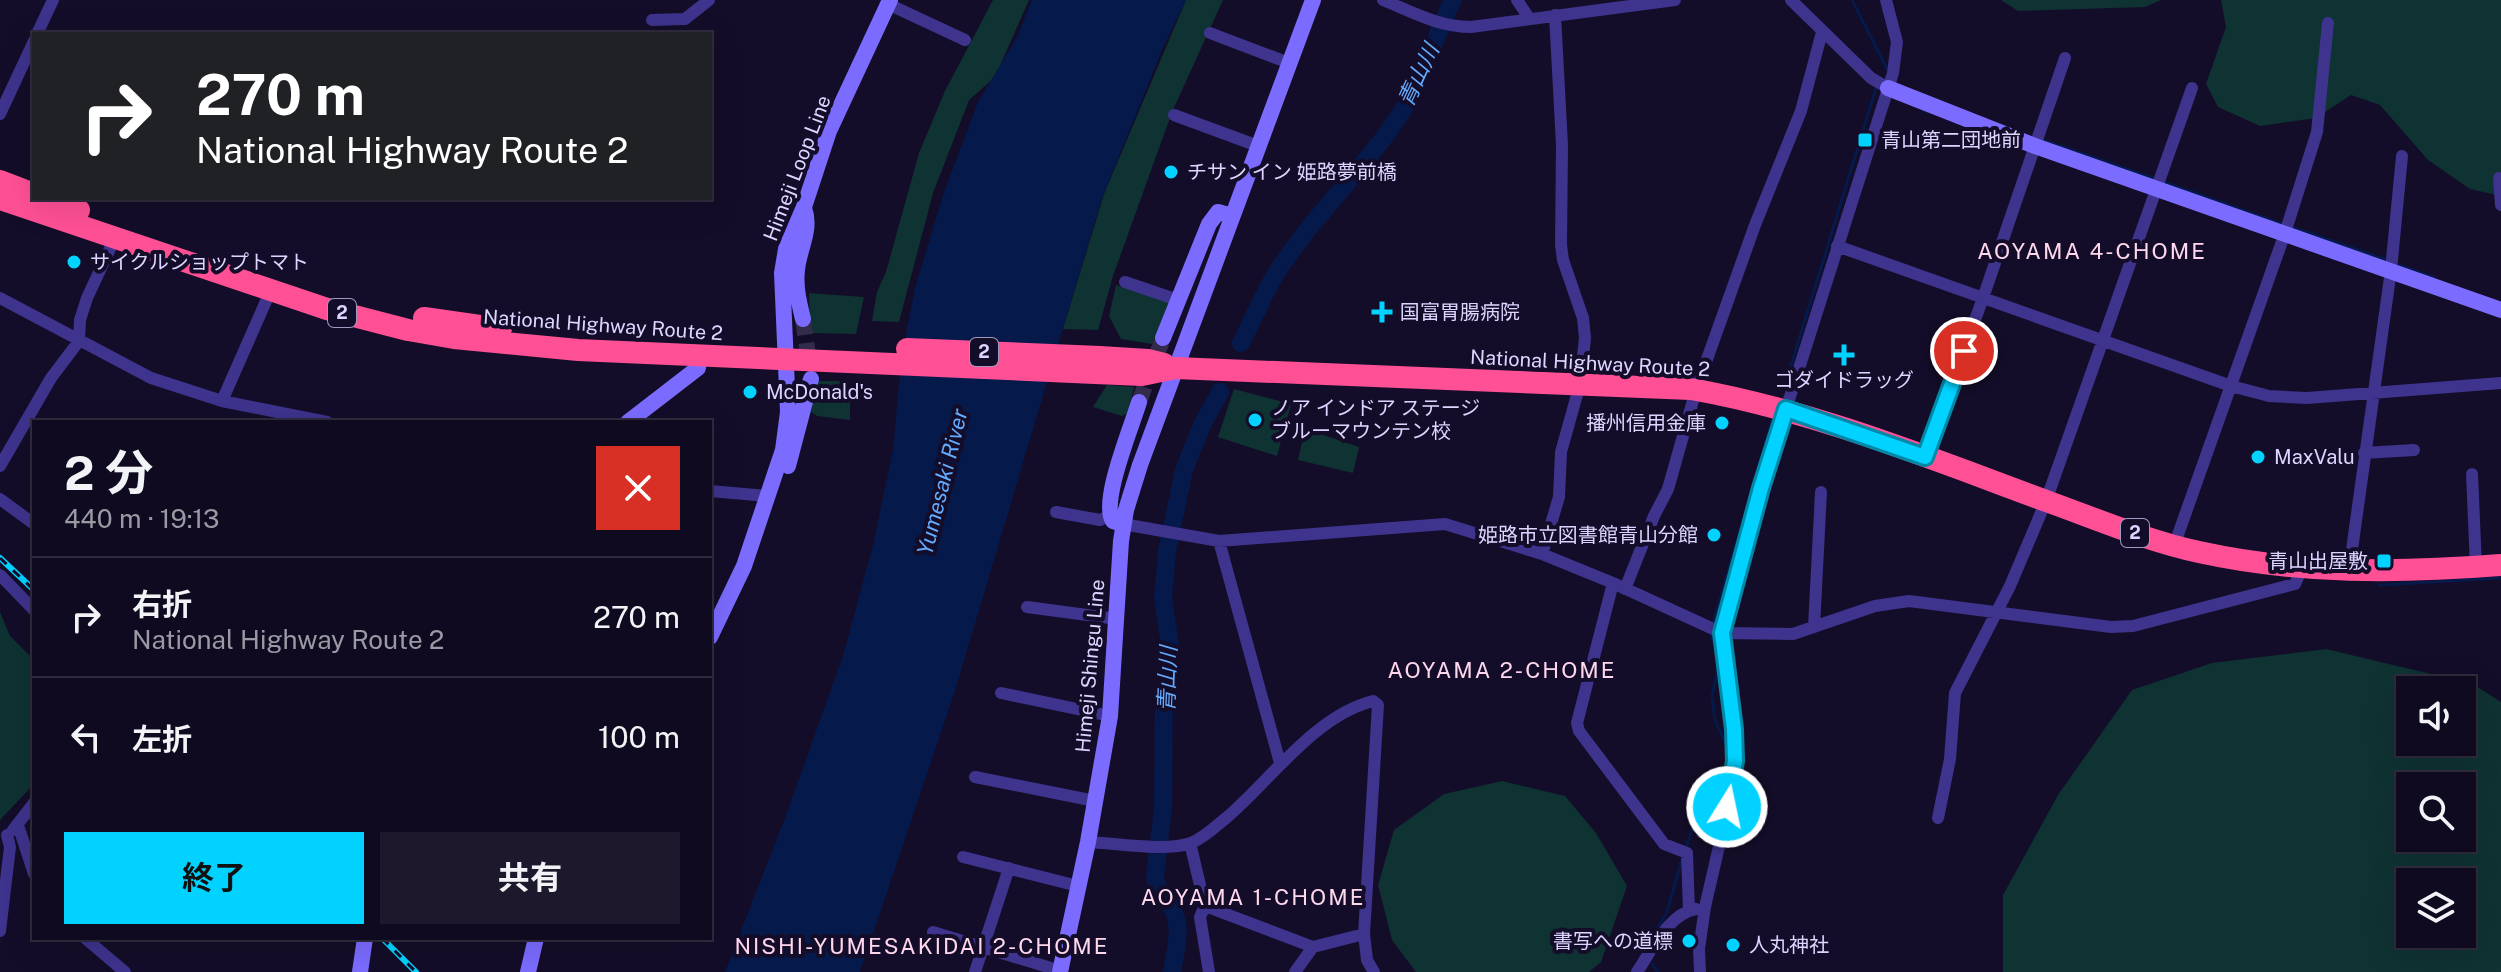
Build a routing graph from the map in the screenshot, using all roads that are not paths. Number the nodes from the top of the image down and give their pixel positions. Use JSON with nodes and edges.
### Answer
{"nodes":[{"id":1,"x":53,"y":0,"type":"edge"},
{"id":2,"x":709,"y":0,"type":"edge"},
{"id":3,"x":1313,"y":0,"type":"edge"},
{"id":4,"x":1383,"y":0,"type":"edge"},
{"id":5,"x":1517,"y":0,"type":"edge"},
{"id":6,"x":1675,"y":0,"type":"edge"},
{"id":7,"x":1791,"y":0,"type":"edge"},
{"id":8,"x":1886,"y":0,"type":"edge"},
{"id":9,"x":889,"y":2,"type":"edge"},
{"id":10,"x":1555,"y":15,"type":"junction"},
{"id":11,"x":1529,"y":18,"type":"junction"},
{"id":12,"x":652,"y":20,"type":"dead end"},
{"id":13,"x":2328,"y":23,"type":"dead end"},
{"id":14,"x":38,"y":32,"type":"edge"},
{"id":15,"x":1822,"y":32,"type":"junction"},
{"id":16,"x":1210,"y":33,"type":"dead end"},
{"id":17,"x":965,"y":40,"type":"dead end"},
{"id":18,"x":32,"y":45,"type":"edge"},
{"id":19,"x":2065,"y":58,"type":"dead end"},
{"id":20,"x":1289,"y":63,"type":"junction"},
{"id":21,"x":1890,"y":81,"type":"junction"},
{"id":22,"x":2192,"y":88,"type":"dead end"},
{"id":23,"x":2,"y":105,"type":"edge"},
{"id":24,"x":1174,"y":115,"type":"dead end"},
{"id":25,"x":1258,"y":146,"type":"junction"},
{"id":26,"x":2035,"y":146,"type":"junction"},
{"id":27,"x":2402,"y":156,"type":"dead end"},
{"id":28,"x":2499,"y":178,"type":"dead end"},
{"id":29,"x":0,"y":181,"type":"edge"},
{"id":30,"x":2160,"y":182,"type":"junction"},
{"id":31,"x":32,"y":193,"type":"edge"},
{"id":32,"x":0,"y":199,"type":"edge"},
{"id":33,"x":51,"y":200,"type":"edge"},
{"id":34,"x":2501,"y":205,"type":"edge"},
{"id":35,"x":804,"y":207,"type":"junction"},
{"id":36,"x":1232,"y":216,"type":"junction"},
{"id":37,"x":2287,"y":227,"type":"junction"},
{"id":38,"x":115,"y":238,"type":"junction"},
{"id":39,"x":1837,"y":246,"type":"junction"},
{"id":40,"x":2392,"y":263,"type":"junction"},
{"id":41,"x":1125,"y":282,"type":"dead end"},
{"id":42,"x":270,"y":292,"type":"junction"},
{"id":43,"x":0,"y":298,"type":"edge"},
{"id":44,"x":1983,"y":298,"type":"junction"},
{"id":45,"x":1178,"y":300,"type":"junction"},
{"id":46,"x":2501,"y":310,"type":"edge"},
{"id":47,"x":803,"y":319,"type":"tunnel mouth"},
{"id":48,"x":1163,"y":338,"type":"tunnel mouth"},
{"id":49,"x":2103,"y":340,"type":"junction"},
{"id":50,"x":79,"y":341,"type":"junction"},
{"id":51,"x":785,"y":352,"type":"junction"},
{"id":52,"x":699,"y":355,"type":"junction"},
{"id":53,"x":1176,"y":368,"type":"junction"},
{"id":54,"x":811,"y":379,"type":"tunnel mouth"},
{"id":55,"x":2501,"y":383,"type":"edge"},
{"id":56,"x":1580,"y":384,"type":"junction"},
{"id":57,"x":2231,"y":386,"type":"junction"},
{"id":58,"x":1696,"y":390,"type":"junction"},
{"id":59,"x":2372,"y":395,"type":"junction"},
{"id":60,"x":222,"y":401,"type":"junction"},
{"id":61,"x":1139,"y":402,"type":"tunnel mouth"},
{"id":62,"x":1786,"y":409,"type":"junction"},
{"id":63,"x":267,"y":417,"type":"edge"},
{"id":64,"x":34,"y":420,"type":"edge"},
{"id":65,"x":303,"y":420,"type":"edge"},
{"id":66,"x":631,"y":420,"type":"edge"},
{"id":67,"x":29,"y":432,"type":"edge"},
{"id":68,"x":2414,"y":450,"type":"dead end"},
{"id":69,"x":2364,"y":453,"type":"junction"},
{"id":70,"x":1925,"y":457,"type":"junction"},
{"id":71,"x":0,"y":466,"type":"edge"},
{"id":72,"x":2472,"y":474,"type":"dead end"},
{"id":73,"x":712,"y":491,"type":"edge"},
{"id":74,"x":1821,"y":492,"type":"dead end"},
{"id":75,"x":768,"y":496,"type":"junction"},
{"id":76,"x":0,"y":499,"type":"edge"},
{"id":77,"x":2046,"y":501,"type":"junction"},
{"id":78,"x":1056,"y":512,"type":"dead end"},
{"id":79,"x":1116,"y":520,"type":"junction"},
{"id":80,"x":32,"y":523,"type":"edge"},
{"id":81,"x":1219,"y":541,"type":"junction"},
{"id":82,"x":2174,"y":546,"type":"junction"},
{"id":83,"x":1542,"y":554,"type":"junction"},
{"id":84,"x":2501,"y":565,"type":"edge"},
{"id":85,"x":2476,"y":567,"type":"junction"},
{"id":86,"x":2302,"y":568,"type":"junction"},
{"id":87,"x":2349,"y":571,"type":"junction"},
{"id":88,"x":0,"y":575,"type":"edge"},
{"id":89,"x":1613,"y":583,"type":"junction"},
{"id":90,"x":1625,"y":589,"type":"junction"},
{"id":91,"x":1027,"y":607,"type":"dead end"},
{"id":92,"x":32,"y":608,"type":"edge"},
{"id":93,"x":1995,"y":612,"type":"junction"},
{"id":94,"x":1117,"y":619,"type":"junction"},
{"id":95,"x":1814,"y":627,"type":"junction"},
{"id":96,"x":1716,"y":631,"type":"junction"},
{"id":97,"x":712,"y":633,"type":"edge"},
{"id":98,"x":1001,"y":693,"type":"dead end"},
{"id":99,"x":1110,"y":716,"type":"junction"},
{"id":100,"x":1280,"y":763,"type":"junction"},
{"id":101,"x":975,"y":777,"type":"dead end"},
{"id":102,"x":1095,"y":801,"type":"junction"},
{"id":103,"x":32,"y":806,"type":"edge"},
{"id":104,"x":1938,"y":818,"type":"dead end"},
{"id":105,"x":18,"y":825,"type":"junction"},
{"id":106,"x":4,"y":836,"type":"edge"},
{"id":107,"x":1088,"y":842,"type":"junction"},
{"id":108,"x":1190,"y":843,"type":"junction"},
{"id":109,"x":963,"y":857,"type":"dead end"},
{"id":110,"x":32,"y":868,"type":"edge"},
{"id":111,"x":1009,"y":868,"type":"junction"},
{"id":112,"x":1078,"y":886,"type":"junction"},
{"id":113,"x":1205,"y":906,"type":"junction"},
{"id":114,"x":1705,"y":907,"type":"junction"},
{"id":115,"x":1689,"y":911,"type":"junction"},
{"id":116,"x":0,"y":931,"type":"edge"},
{"id":117,"x":933,"y":932,"type":"dead end"},
{"id":118,"x":1364,"y":934,"type":"junction"},
{"id":119,"x":87,"y":940,"type":"edge"},
{"id":120,"x":365,"y":940,"type":"edge"},
{"id":121,"x":536,"y":940,"type":"edge"},
{"id":122,"x":983,"y":947,"type":"junction"},
{"id":123,"x":1313,"y":947,"type":"junction"},
{"id":124,"x":1060,"y":971,"type":"edge"},
{"id":125,"x":125,"y":972,"type":"edge"},
{"id":126,"x":360,"y":972,"type":"edge"},
{"id":127,"x":528,"y":972,"type":"edge"},
{"id":128,"x":975,"y":972,"type":"edge"},
{"id":129,"x":1209,"y":972,"type":"edge"},
{"id":130,"x":1295,"y":972,"type":"edge"},
{"id":131,"x":1374,"y":972,"type":"edge"},
{"id":132,"x":1637,"y":972,"type":"edge"},
{"id":133,"x":1700,"y":972,"type":"edge"}],
"edges":[{"from":1,"to":14,"type":"street"},
{"from":2,"to":12,"type":"street"},
{"from":3,"to":20,"type":"main road","name":"Himeji Shingu Line"},
{"from":4,"to":11,"type":"street"},
{"from":5,"to":11,"type":"street"},
{"from":6,"to":10,"type":"street"},
{"from":7,"to":15,"type":"street"},
{"from":8,"to":21,"type":"street"},
{"from":9,"to":17,"type":"street"},
{"from":9,"to":35,"type":"main road","name":"Himeji Loop Line"},
{"from":10,"to":11,"type":"street"},
{"from":10,"to":56,"type":"street"},
{"from":13,"to":37,"type":"street"},
{"from":15,"to":21,"type":"street"},
{"from":15,"to":58,"type":"street"},
{"from":16,"to":20,"type":"street"},
{"from":18,"to":23,"type":"street"},
{"from":19,"to":26,"type":"street"},
{"from":20,"to":25,"type":"main road","name":"Himeji Shingu Line"},
{"from":21,"to":26,"type":"main road"},
{"from":21,"to":39,"type":"street"},
{"from":22,"to":30,"type":"street"},
{"from":24,"to":25,"type":"street"},
{"from":25,"to":36,"type":"main road","name":"Himeji Shingu Line"},
{"from":26,"to":30,"type":"main road"},
{"from":26,"to":44,"type":"street"},
{"from":27,"to":40,"type":"street"},
{"from":28,"to":34,"type":"street"},
{"from":29,"to":31,"type":"highway"},
{"from":30,"to":37,"type":"main road"},
{"from":30,"to":49,"type":"street"},
{"from":32,"to":38,"type":"highway","name":"National Highway Route 2","number":"2"},
{"from":33,"to":51,"type":"highway","name":"National Highway Route 2","number":"2"},
{"from":35,"to":47,"type":"main road"},
{"from":35,"to":51,"type":"main road","name":"Himeji Loop Line"},
{"from":36,"to":45,"type":"main road"},
{"from":36,"to":53,"type":"main road","name":"Himeji Shingu Line"},
{"from":37,"to":40,"type":"main road"},
{"from":37,"to":57,"type":"street"},
{"from":38,"to":42,"type":"highway","name":"National Highway Route 2","number":"2"},
{"from":38,"to":50,"type":"street"},
{"from":39,"to":44,"type":"street"},
{"from":39,"to":62,"type":"street"},
{"from":40,"to":46,"type":"main road"},
{"from":40,"to":59,"type":"street"},
{"from":41,"to":45,"type":"street"},
{"from":42,"to":52,"type":"highway","name":"National Highway Route 2","number":"2"},
{"from":42,"to":60,"type":"street"},
{"from":43,"to":50,"type":"street"},
{"from":44,"to":49,"type":"street"},
{"from":44,"to":70,"type":"street"},
{"from":45,"to":48,"type":"main road"},
{"from":49,"to":57,"type":"street"},
{"from":49,"to":77,"type":"street"},
{"from":50,"to":60,"type":"street"},
{"from":50,"to":64,"type":"street"},
{"from":51,"to":52,"type":"highway","name":"National Highway Route 2","number":"2"},
{"from":51,"to":53,"type":"highway","name":"National Highway Route 2","number":"2"},
{"from":51,"to":75,"type":"main road","name":"Himeji Loop Line"},
{"from":52,"to":66,"type":"main road"},
{"from":53,"to":56,"type":"highway","name":"National Highway Route 2","number":"2"},
{"from":53,"to":79,"type":"main road","name":"Himeji Shingu Line"},
{"from":54,"to":75,"type":"main road"},
{"from":55,"to":59,"type":"street"},
{"from":56,"to":58,"type":"highway","name":"National Highway Route 2","number":"2"},
{"from":56,"to":83,"type":"street"},
{"from":57,"to":59,"type":"street"},
{"from":57,"to":82,"type":"street"},
{"from":58,"to":62,"type":"highway","name":"National Highway Route 2","number":"2"},
{"from":58,"to":90,"type":"street"},
{"from":59,"to":69,"type":"street"},
{"from":60,"to":63,"type":"street"},
{"from":61,"to":79,"type":"main road"},
{"from":62,"to":70,"type":"highway","name":"National Highway Route 2","number":"2"},
{"from":62,"to":96,"type":"street"},
{"from":63,"to":65,"type":"street"},
{"from":67,"to":71,"type":"street"},
{"from":68,"to":69,"type":"street"},
{"from":69,"to":87,"type":"street"},
{"from":70,"to":77,"type":"highway","name":"National Highway Route 2","number":"2"},
{"from":72,"to":85,"type":"street"},
{"from":73,"to":75,"type":"street"},
{"from":74,"to":95,"type":"street"},
{"from":75,"to":97,"type":"main road"},
{"from":76,"to":80,"type":"street"},
{"from":77,"to":82,"type":"highway","name":"National Highway Route 2","number":"2"},
{"from":77,"to":93,"type":"street"},
{"from":78,"to":79,"type":"street"},
{"from":79,"to":81,"type":"street"},
{"from":79,"to":94,"type":"main road","name":"Himeji Shingu Line"},
{"from":81,"to":83,"type":"street"},
{"from":81,"to":100,"type":"street"},
{"from":82,"to":86,"type":"highway","name":"National Highway Route 2","number":"2"},
{"from":83,"to":89,"type":"street"},
{"from":84,"to":85,"type":"highway","name":"National Highway Route 2","number":"2"},
{"from":85,"to":87,"type":"highway","name":"National Highway Route 2","number":"2"},
{"from":86,"to":87,"type":"highway","name":"National Highway Route 2","number":"2"},
{"from":86,"to":93,"type":"street"},
{"from":88,"to":92,"type":"street"},
{"from":89,"to":90,"type":"street"},
{"from":89,"to":115,"type":"street"},
{"from":90,"to":96,"type":"street"},
{"from":91,"to":94,"type":"street"},
{"from":93,"to":95,"type":"street"},
{"from":93,"to":104,"type":"street"},
{"from":94,"to":99,"type":"main road","name":"Himeji Shingu Line"},
{"from":95,"to":96,"type":"street"},
{"from":96,"to":114,"type":"street"},
{"from":98,"to":99,"type":"street"},
{"from":99,"to":102,"type":"main road","name":"Himeji Shingu Line"},
{"from":100,"to":108,"type":"street"},
{"from":100,"to":118,"type":"street"},
{"from":101,"to":102,"type":"street"},
{"from":102,"to":107,"type":"main road","name":"Himeji Shingu Line"},
{"from":103,"to":105,"type":"street"},
{"from":105,"to":106,"type":"street"},
{"from":105,"to":110,"type":"street"},
{"from":106,"to":116,"type":"street"},
{"from":107,"to":108,"type":"street"},
{"from":107,"to":112,"type":"main road","name":"Himeji Shingu Line"},
{"from":108,"to":113,"type":"street"},
{"from":109,"to":111,"type":"street"},
{"from":111,"to":112,"type":"street"},
{"from":111,"to":122,"type":"street"},
{"from":112,"to":124,"type":"main road","name":"Himeji Shingu Line"},
{"from":113,"to":123,"type":"street"},
{"from":113,"to":129,"type":"street"},
{"from":114,"to":115,"type":"street"},
{"from":114,"to":133,"type":"street"},
{"from":115,"to":132,"type":"street"},
{"from":117,"to":122,"type":"street"},
{"from":118,"to":123,"type":"street"},
{"from":118,"to":131,"type":"street"},
{"from":119,"to":125,"type":"street"},
{"from":120,"to":126,"type":"main road"},
{"from":121,"to":127,"type":"main road"},
{"from":122,"to":124,"type":"street"},
{"from":122,"to":128,"type":"street"},
{"from":123,"to":130,"type":"street"}]}
